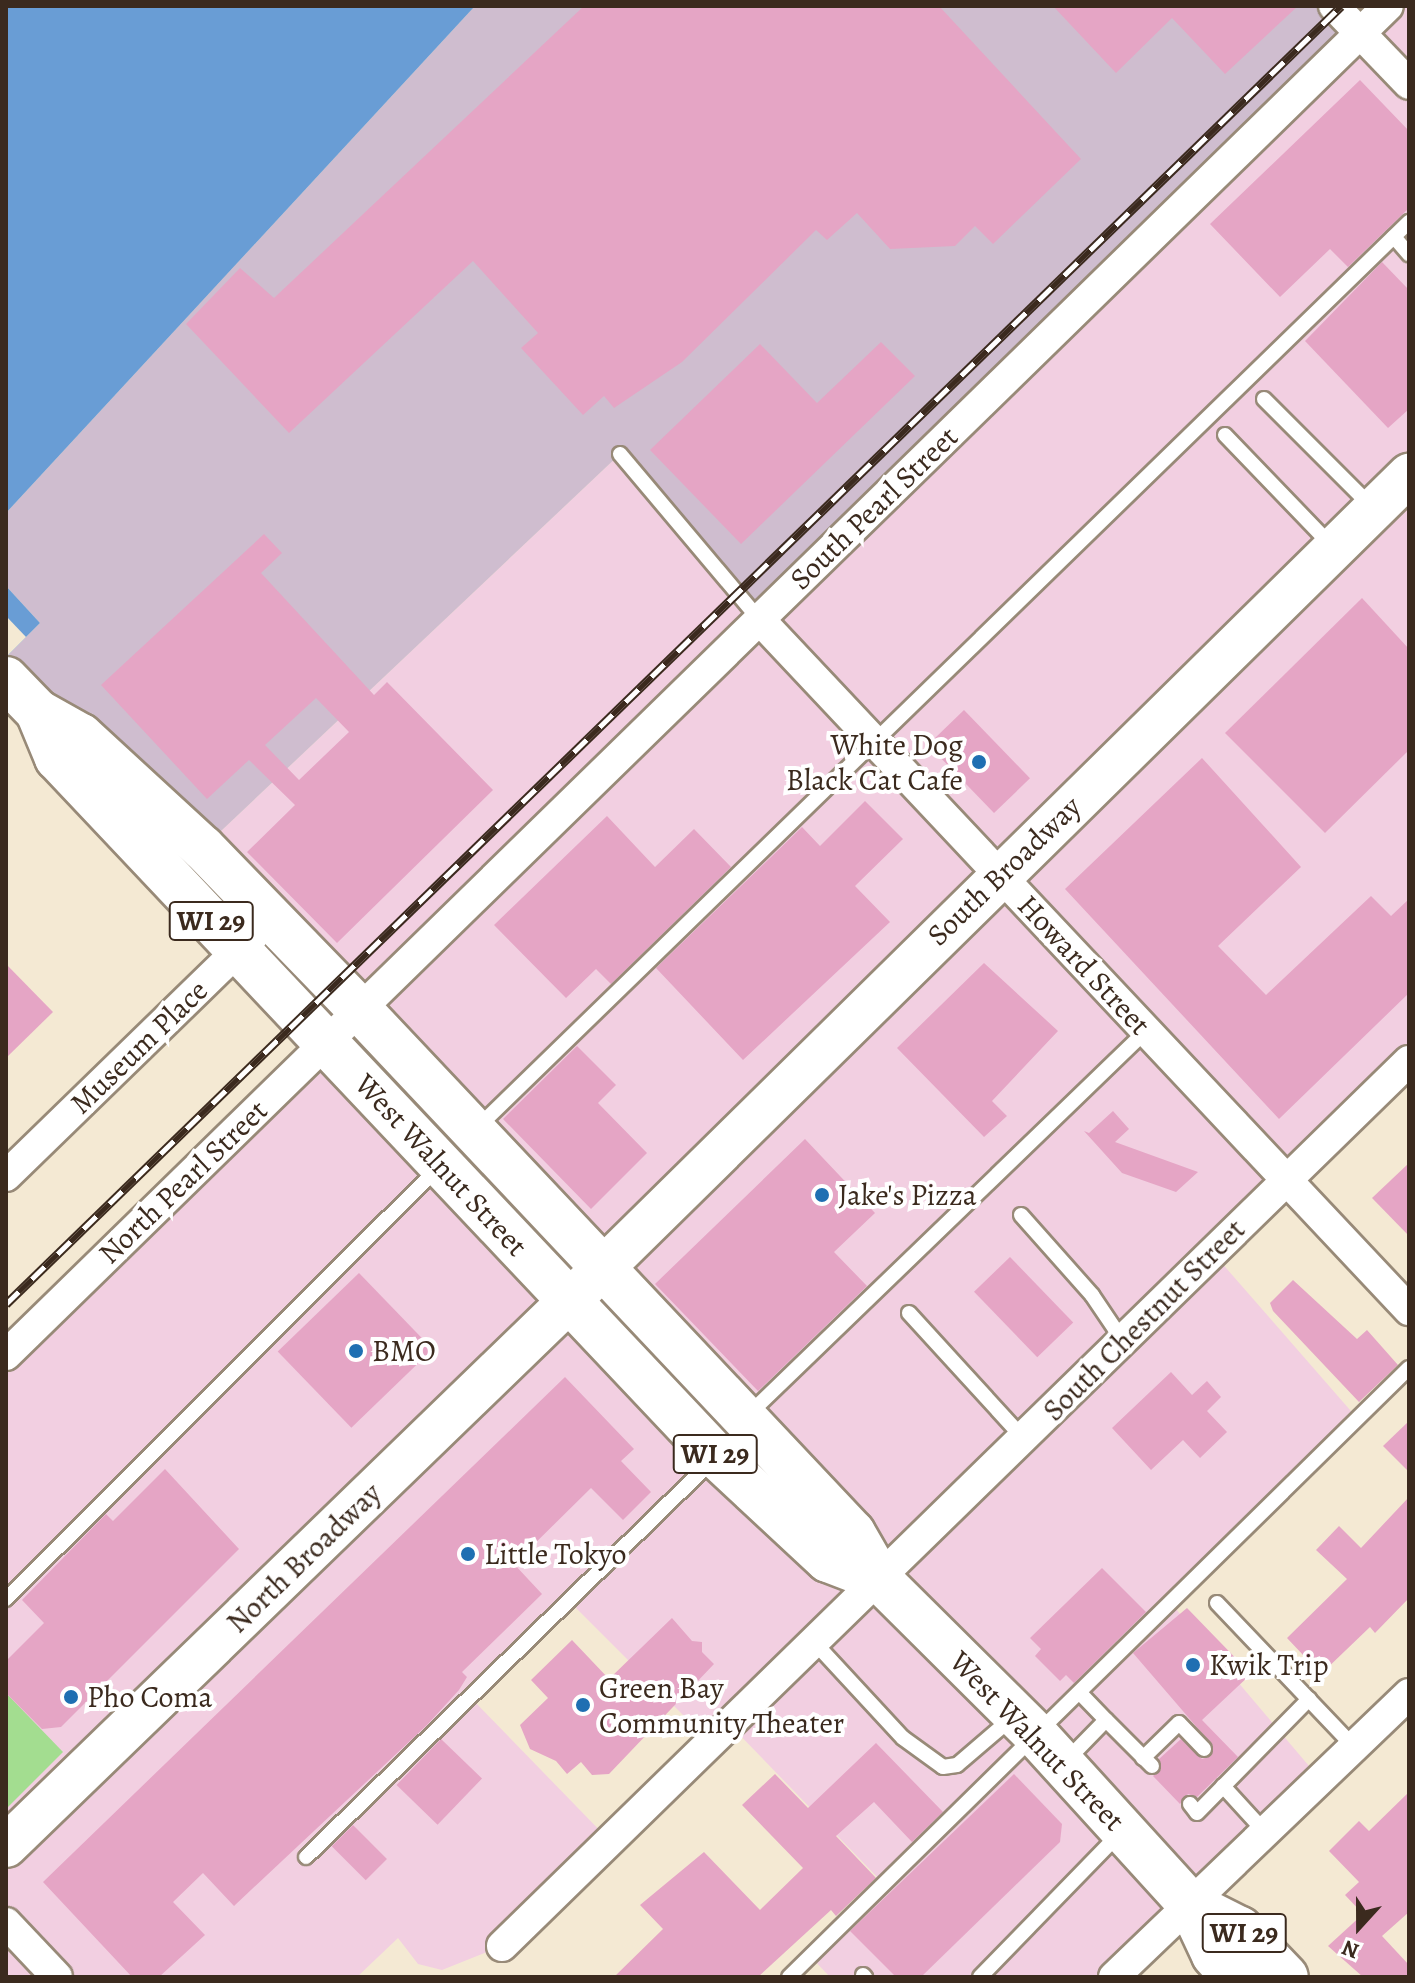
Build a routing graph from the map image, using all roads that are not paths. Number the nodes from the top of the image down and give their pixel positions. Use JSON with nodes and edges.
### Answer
{"nodes":[{"id":1,"x":1334,"y":6,"type":"edge"},
{"id":2,"x":1388,"y":6,"type":"edge"},
{"id":3,"x":1360,"y":32,"type":"junction"},
{"id":4,"x":1409,"y":84,"type":"edge"},
{"id":5,"x":1409,"y":222,"type":"edge"},
{"id":6,"x":1394,"y":237,"type":"junction"},
{"id":7,"x":1409,"y":254,"type":"edge"},
{"id":8,"x":1264,"y":399,"type":"dead end"},
{"id":9,"x":1225,"y":435,"type":"dead end"},
{"id":10,"x":620,"y":454,"type":"dead end"},
{"id":11,"x":1409,"y":475,"type":"edge"},
{"id":12,"x":1374,"y":509,"type":"junction"},
{"id":13,"x":1334,"y":549,"type":"junction"},
{"id":14,"x":759,"y":619,"type":"junction"},
{"id":15,"x":6,"y":679,"type":"edge"},
{"id":16,"x":38,"y":712,"type":"junction"},
{"id":17,"x":876,"y":743,"type":"junction"},
{"id":18,"x":1000,"y":874,"type":"junction"},
{"id":19,"x":271,"y":918,"type":"junction"},
{"id":20,"x":238,"y":951,"type":"junction"},
{"id":21,"x":359,"y":1009,"type":"junction"},
{"id":22,"x":1146,"y":1031,"type":"junction"},
{"id":23,"x":326,"y":1041,"type":"junction"},
{"id":24,"x":1409,"y":1061,"type":"edge"},
{"id":25,"x":472,"y":1133,"type":"junction"},
{"id":26,"x":440,"y":1166,"type":"junction"},
{"id":27,"x":6,"y":1176,"type":"edge"},
{"id":28,"x":1287,"y":1180,"type":"junction"},
{"id":29,"x":1021,"y":1215,"type":"dead end"},
{"id":30,"x":601,"y":1270,"type":"junction"},
{"id":31,"x":569,"y":1301,"type":"junction"},
{"id":32,"x":1409,"y":1310,"type":"edge"},
{"id":33,"x":909,"y":1313,"type":"dead end"},
{"id":34,"x":1123,"y":1341,"type":"junction"},
{"id":35,"x":6,"y":1355,"type":"edge"},
{"id":36,"x":1409,"y":1368,"type":"edge"},
{"id":37,"x":744,"y":1419,"type":"junction"},
{"id":38,"x":1024,"y":1439,"type":"junction"},
{"id":39,"x":717,"y":1457,"type":"junction"},
{"id":40,"x":880,"y":1580,"type":"junction"},
{"id":41,"x":6,"y":1599,"type":"edge"},
{"id":42,"x":1217,"y":1603,"type":"dead end"},
{"id":43,"x":815,"y":1643,"type":"junction"},
{"id":44,"x":1080,"y":1693,"type":"junction"},
{"id":45,"x":1409,"y":1694,"type":"edge"},
{"id":46,"x":1309,"y":1699,"type":"junction"},
{"id":47,"x":1106,"y":1720,"type":"junction"},
{"id":48,"x":1038,"y":1739,"type":"junction"},
{"id":49,"x":1354,"y":1747,"type":"junction"},
{"id":50,"x":1204,"y":1749,"type":"dead end"},
{"id":51,"x":1220,"y":1784,"type":"junction"},
{"id":52,"x":1190,"y":1804,"type":"dead end"},
{"id":53,"x":1123,"y":1830,"type":"junction"},
{"id":54,"x":1265,"y":1832,"type":"junction"},
{"id":55,"x":6,"y":1846,"type":"edge"},
{"id":56,"x":306,"y":1857,"type":"dead end"},
{"id":57,"x":1190,"y":1904,"type":"junction"},
{"id":58,"x":6,"y":1923,"type":"edge"},
{"id":59,"x":502,"y":1946,"type":"dead end"},
{"id":60,"x":57,"y":1977,"type":"edge"},
{"id":61,"x":789,"y":1977,"type":"edge"},
{"id":62,"x":980,"y":1977,"type":"edge"},
{"id":63,"x":1114,"y":1977,"type":"edge"},
{"id":64,"x":1233,"y":1977,"type":"edge"},
{"id":65,"x":1286,"y":1977,"type":"edge"}],
"edges":[{"from":1,"to":3,"type":"street"},
{"from":2,"to":3,"type":"street","name":"South Pearl Street"},
{"from":3,"to":4,"type":"street"},
{"from":3,"to":14,"type":"street","name":"South Pearl Street"},
{"from":5,"to":6,"type":"lane"},
{"from":6,"to":7,"type":"lane"},
{"from":6,"to":17,"type":"lane"},
{"from":8,"to":12,"type":"lane"},
{"from":9,"to":13,"type":"lane"},
{"from":10,"to":14,"type":"lane"},
{"from":11,"to":12,"type":"street","name":"South Broadway"},
{"from":12,"to":13,"type":"street","name":"South Broadway"},
{"from":13,"to":18,"type":"street","name":"South Broadway"},
{"from":14,"to":17,"type":"street","name":"Howard Street"},
{"from":14,"to":21,"type":"street","name":"South Pearl Street"},
{"from":15,"to":16,"type":"main road","name":"West Walnut Street","number":"WI 29"},
{"from":16,"to":19,"type":"main road","name":"West Walnut Street","number":"WI 29"},
{"from":16,"to":20,"type":"main road","name":"West Walnut Street","number":"WI 29"},
{"from":17,"to":18,"type":"street","name":"Howard Street"},
{"from":17,"to":25,"type":"lane"},
{"from":18,"to":22,"type":"street","name":"Howard Street"},
{"from":18,"to":30,"type":"street","name":"South Broadway"},
{"from":19,"to":20,"type":"street","name":"Museum Place"},
{"from":19,"to":21,"type":"main road","name":"West Walnut Street","number":"WI 29"},
{"from":20,"to":23,"type":"main road","name":"West Walnut Street","number":"WI 29"},
{"from":20,"to":27,"type":"street","name":"Museum Place"},
{"from":21,"to":23,"type":"street","name":"North Pearl Street"},
{"from":21,"to":25,"type":"main road","name":"West Walnut Street","number":"WI 29"},
{"from":22,"to":28,"type":"street","name":"Howard Street"},
{"from":22,"to":37,"type":"lane"},
{"from":23,"to":26,"type":"main road","name":"West Walnut Street","number":"WI 29"},
{"from":23,"to":35,"type":"street","name":"North Pearl Street"},
{"from":24,"to":28,"type":"street","name":"South Chestnut Street"},
{"from":25,"to":30,"type":"main road","name":"West Walnut Street","number":"WI 29"},
{"from":26,"to":31,"type":"main road","name":"West Walnut Street","number":"WI 29"},
{"from":26,"to":41,"type":"lane"},
{"from":28,"to":32,"type":"street","name":"Howard Street"},
{"from":28,"to":34,"type":"street","name":"South Chestnut Street"},
{"from":29,"to":34,"type":"lane"},
{"from":30,"to":31,"type":"street","name":"North Broadway"},
{"from":30,"to":37,"type":"main road","name":"West Walnut Street","number":"WI 29"},
{"from":31,"to":39,"type":"main road","name":"West Walnut Street","number":"WI 29"},
{"from":31,"to":55,"type":"street","name":"North Broadway"},
{"from":33,"to":38,"type":"lane"},
{"from":34,"to":38,"type":"street","name":"South Chestnut Street"},
{"from":36,"to":44,"type":"lane"},
{"from":37,"to":40,"type":"main road","name":"West Walnut Street","number":"WI 29"},
{"from":38,"to":40,"type":"street","name":"South Chestnut Street"},
{"from":39,"to":40,"type":"main road","name":"West Walnut Street","number":"WI 29"},
{"from":39,"to":56,"type":"lane"},
{"from":40,"to":43,"type":"street","name":"South Chestnut Street"},
{"from":40,"to":48,"type":"main road","name":"West Walnut Street","number":"WI 29"},
{"from":42,"to":46,"type":"lane"},
{"from":43,"to":48,"type":"lane"},
{"from":43,"to":59,"type":"street","name":"South Chestnut Street"},
{"from":44,"to":47,"type":"lane"},
{"from":44,"to":48,"type":"lane"},
{"from":45,"to":49,"type":"street"},
{"from":46,"to":49,"type":"lane"},
{"from":46,"to":51,"type":"lane"},
{"from":47,"to":48,"type":"lane"},
{"from":47,"to":50,"type":"lane"},
{"from":48,"to":53,"type":"main road","name":"West Walnut Street","number":"WI 29"},
{"from":48,"to":61,"type":"lane"},
{"from":49,"to":54,"type":"street"},
{"from":51,"to":52,"type":"lane"},
{"from":51,"to":54,"type":"lane"},
{"from":53,"to":57,"type":"main road","name":"West Walnut Street","number":"WI 29"},
{"from":53,"to":62,"type":"lane"},
{"from":54,"to":57,"type":"street"},
{"from":57,"to":63,"type":"street"},
{"from":57,"to":64,"type":"main road","name":"West Walnut Street","number":"WI 29"},
{"from":57,"to":65,"type":"main road","name":"West Walnut Street","number":"WI 29"},
{"from":58,"to":60,"type":"street"}]}
